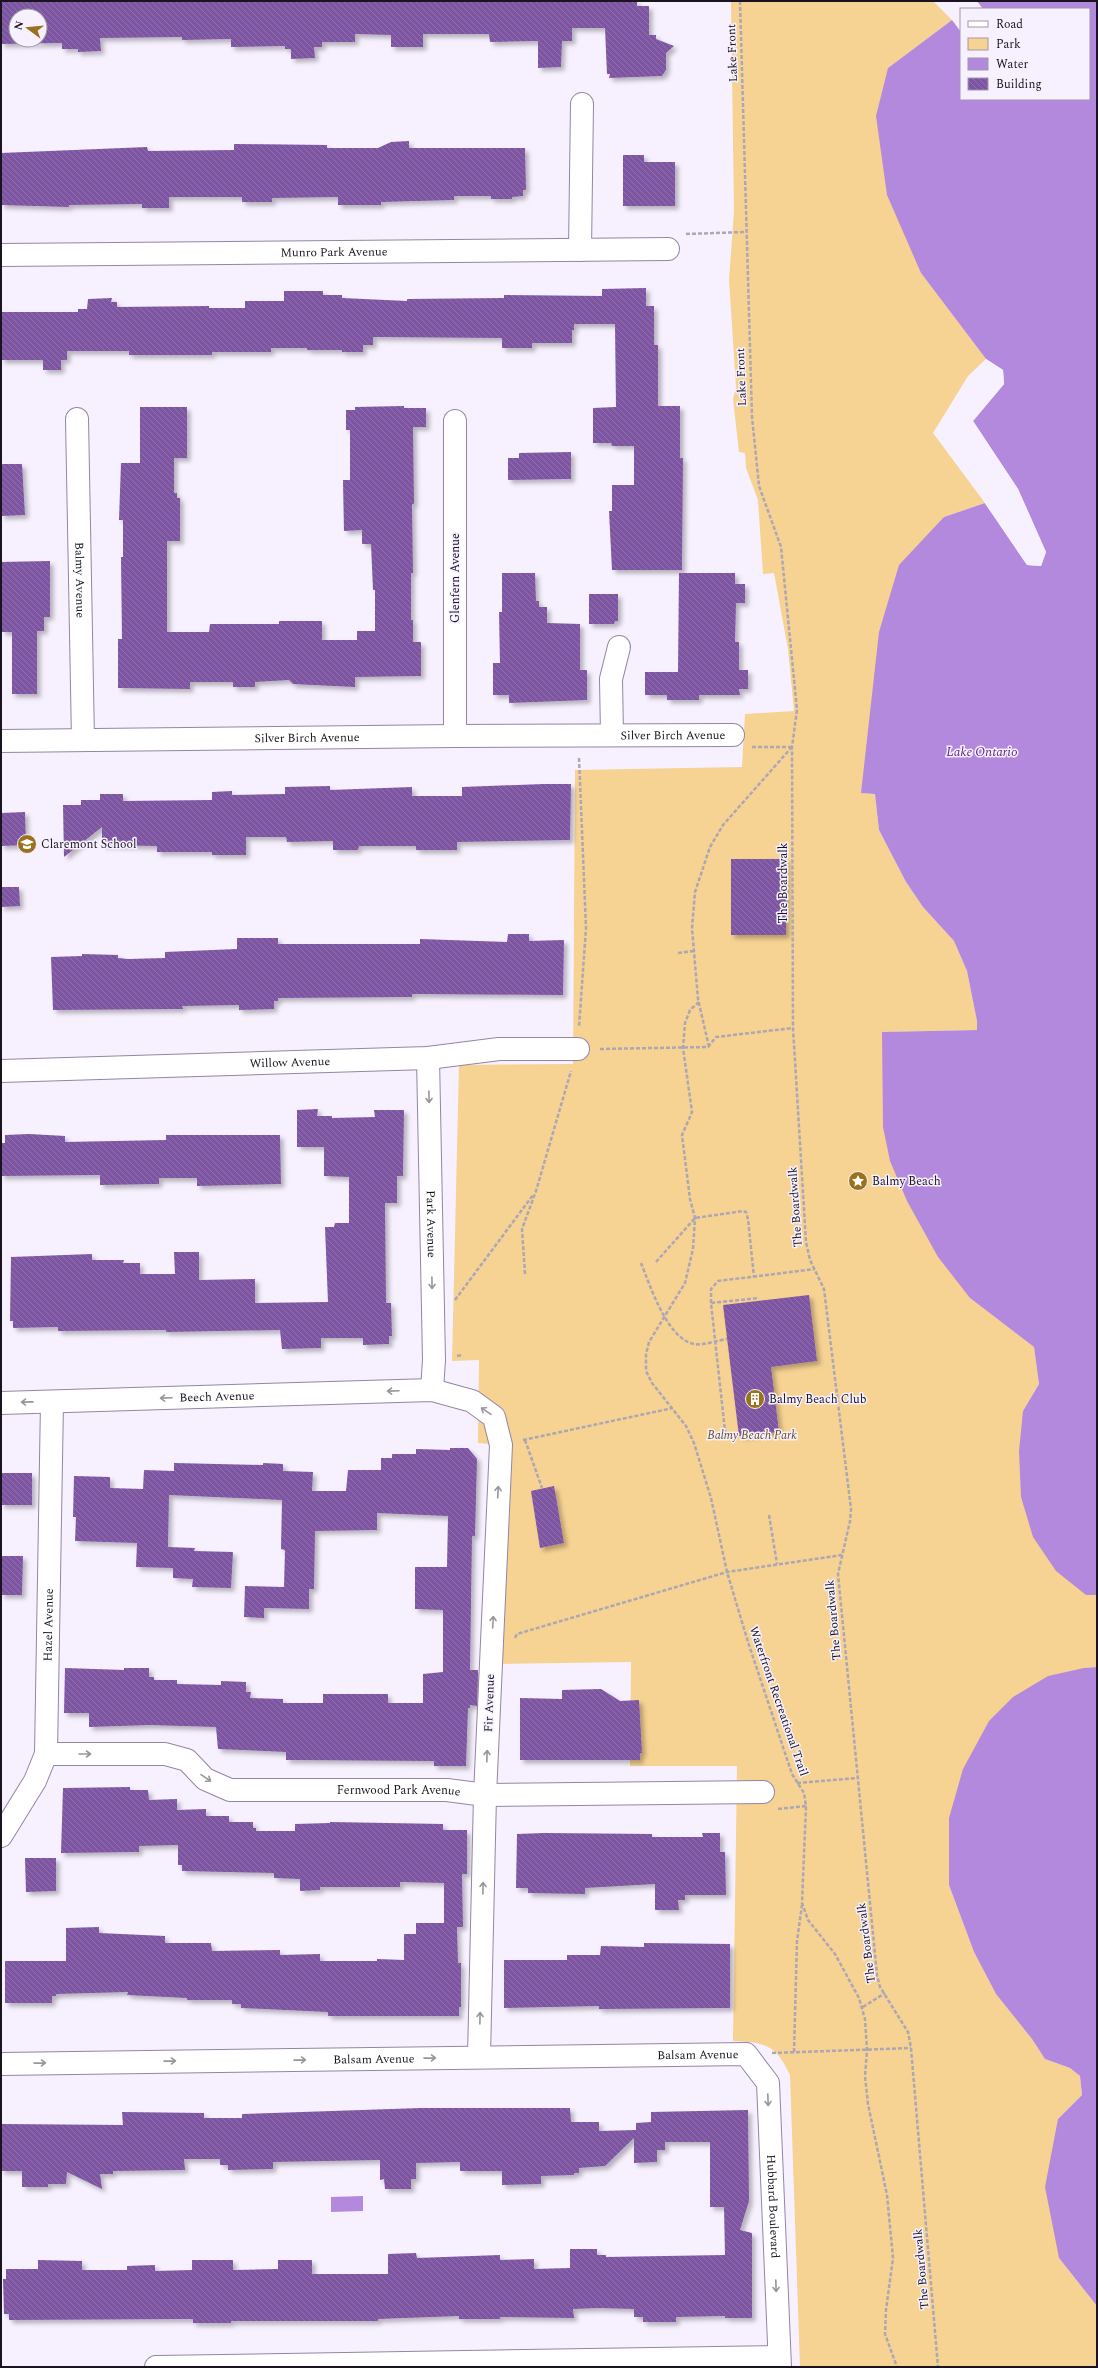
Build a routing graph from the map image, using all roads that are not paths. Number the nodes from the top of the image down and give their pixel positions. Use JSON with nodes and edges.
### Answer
{"nodes":[{"id":1,"x":582,"y":104,"type":"dead end"},
{"id":2,"x":674,"y":242,"type":"road end"},
{"id":3,"x":580,"y":250,"type":"junction"},
{"id":4,"x":1,"y":255,"type":"edge"},
{"id":5,"x":77,"y":420,"type":"dead end"},
{"id":6,"x":455,"y":421,"type":"dead end"},
{"id":7,"x":619,"y":647,"type":"dead end"},
{"id":8,"x":612,"y":735,"type":"junction"},
{"id":9,"x":733,"y":735,"type":"road end"},
{"id":10,"x":455,"y":736,"type":"junction"},
{"id":11,"x":83,"y":740,"type":"junction"},
{"id":12,"x":1,"y":741,"type":"edge"},
{"id":13,"x":578,"y":1049,"type":"road end"},
{"id":14,"x":428,"y":1058,"type":"junction"},
{"id":15,"x":1,"y":1071,"type":"edge"},
{"id":16,"x":432,"y":1390,"type":"junction"},
{"id":17,"x":1,"y":1402,"type":"edge"},
{"id":18,"x":52,"y":1402,"type":"junction"},
{"id":19,"x":46,"y":1754,"type":"junction"},
{"id":20,"x":763,"y":1792,"type":"dead end"},
{"id":21,"x":485,"y":1795,"type":"junction"},
{"id":22,"x":1,"y":1836,"type":"edge"},
{"id":23,"x":746,"y":2054,"type":"joint"},
{"id":24,"x":479,"y":2057,"type":"junction"},
{"id":25,"x":1,"y":2064,"type":"edge"},
{"id":26,"x":779,"y":2362,"type":"edge"},
{"id":27,"x":518,"y":2365,"type":"edge"},
{"id":28,"x":244,"y":2366,"type":"edge"},
{"id":29,"x":156,"y":2367,"type":"edge"}],
"edges":[{"from":1,"to":3,"type":"street"},
{"from":2,"to":3,"type":"street","name":"Munro Park Avenue"},
{"from":3,"to":4,"type":"street","name":"Munro Park Avenue"},
{"from":5,"to":11,"type":"street","name":"Balmy Avenue"},
{"from":6,"to":10,"type":"street","name":"Glenfern Avenue"},
{"from":7,"to":8,"type":"street","name":"Silver Birch Avenue"},
{"from":8,"to":9,"type":"street","name":"Silver Birch Avenue"},
{"from":8,"to":10,"type":"street","name":"Silver Birch Avenue"},
{"from":10,"to":11,"type":"street","name":"Silver Birch Avenue"},
{"from":11,"to":12,"type":"street","name":"Silver Birch Avenue"},
{"from":13,"to":14,"type":"street","name":"Willow Avenue"},
{"from":14,"to":15,"type":"street","name":"Willow Avenue"},
{"from":14,"to":16,"type":"street","name":"Park Avenue","one_way":true},
{"from":16,"to":18,"type":"street","name":"Beech Avenue","one_way":true},
{"from":21,"to":16,"type":"street","name":"Fir Avenue","one_way":true},
{"from":18,"to":17,"type":"street","name":"Beech Avenue","one_way":true},
{"from":18,"to":19,"type":"street","name":"Hazel Avenue"},
{"from":19,"to":21,"type":"street","name":"Fernwood Park Avenue","one_way":true},
{"from":19,"to":22,"type":"street","name":"Hazel Avenue"},
{"from":20,"to":21,"type":"street","name":"Fernwood Park Avenue"},
{"from":24,"to":21,"type":"street","name":"Fir Avenue","one_way":true},
{"from":23,"to":24,"type":"street","name":"Balsam Avenue"},
{"from":23,"to":26,"type":"street","name":"Hubbard Boulevard","one_way":true},
{"from":25,"to":24,"type":"street","name":"Balsam Avenue","one_way":true},
{"from":26,"to":27,"type":"street"},
{"from":27,"to":28,"type":"street"},
{"from":28,"to":29,"type":"street"}]}
